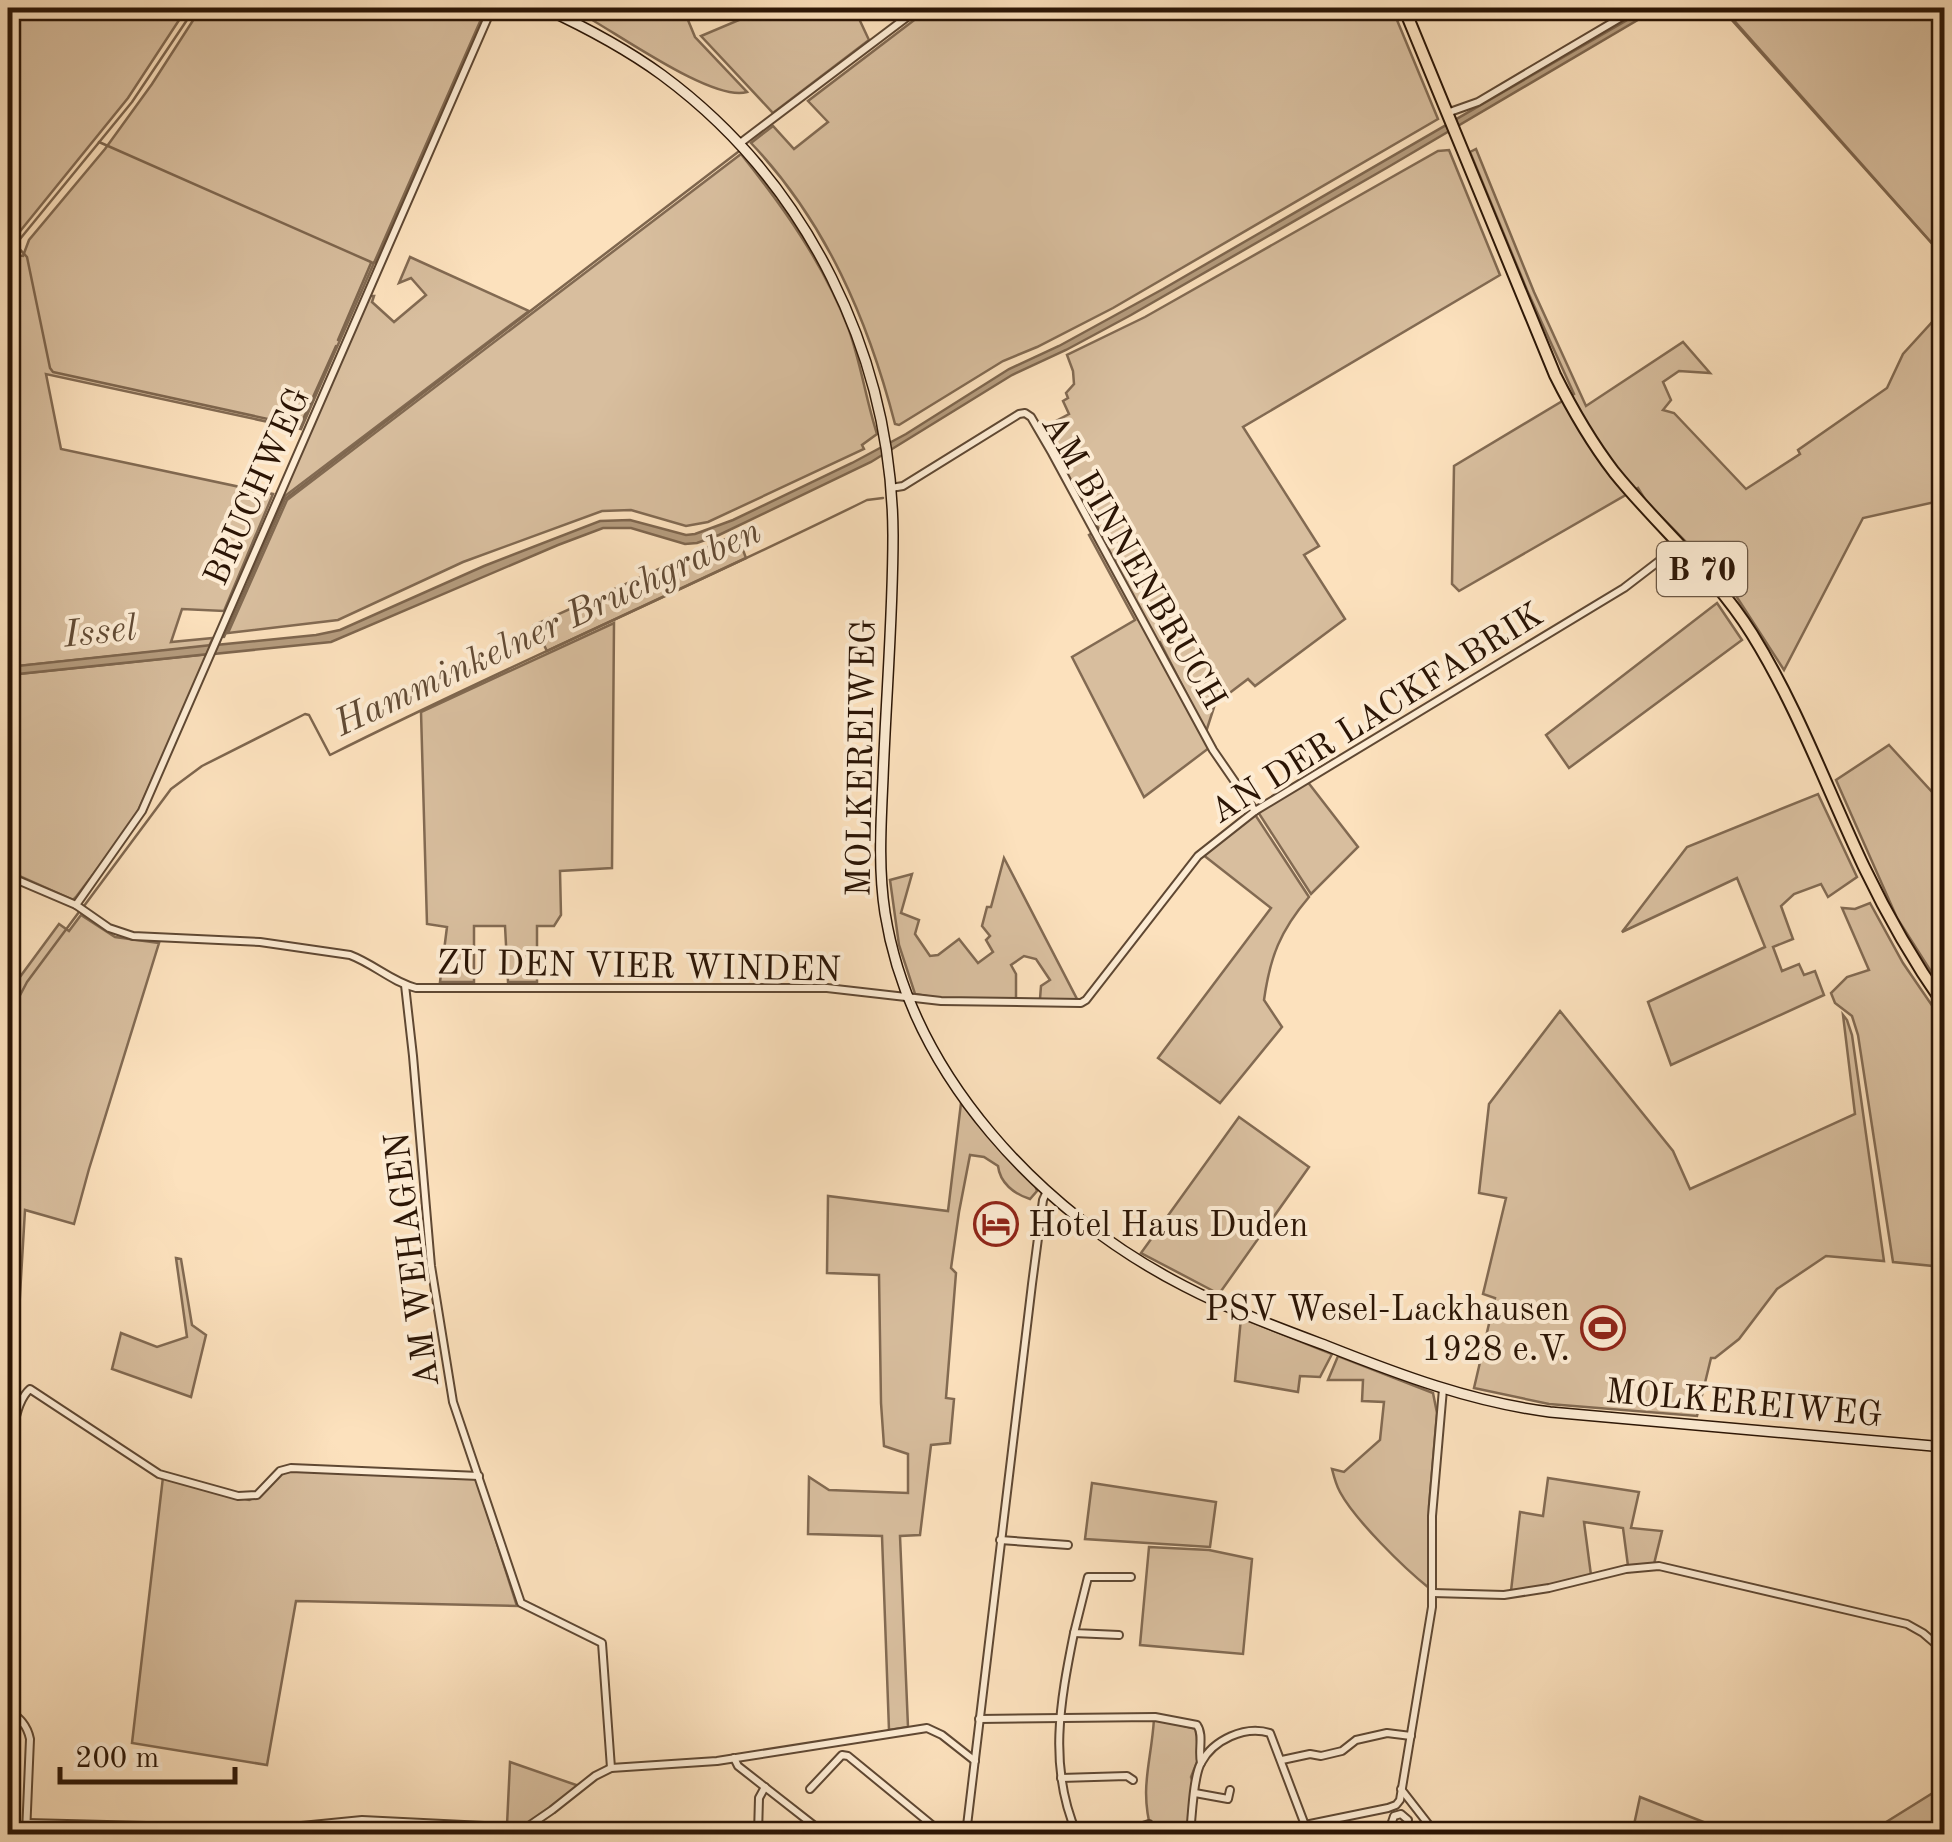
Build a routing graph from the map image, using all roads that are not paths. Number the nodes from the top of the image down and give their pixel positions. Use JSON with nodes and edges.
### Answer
{"nodes":[{"id":1,"x":492,"y":8,"type":"edge"},
{"id":2,"x":544,"y":8,"type":"edge"},
{"id":3,"x":918,"y":8,"type":"edge"},
{"id":4,"x":1404,"y":8,"type":"edge"},
{"id":5,"x":1638,"y":8,"type":"edge"},
{"id":6,"x":1448,"y":115,"type":"junction"},
{"id":7,"x":740,"y":144,"type":"junction"},
{"id":8,"x":891,"y":488,"type":"junction"},
{"id":9,"x":1681,"y":544,"type":"junction"},
{"id":10,"x":1255,"y":811,"type":"junction"},
{"id":11,"x":8,"y":876,"type":"edge"},
{"id":12,"x":76,"y":905,"type":"junction"},
{"id":13,"x":405,"y":985,"type":"junction"},
{"id":14,"x":908,"y":999,"type":"junction"},
{"id":15,"x":1944,"y":1005,"type":"edge"},
{"id":16,"x":1048,"y":1190,"type":"junction"},
{"id":17,"x":1443,"y":1390,"type":"junction"},
{"id":18,"x":1944,"y":1447,"type":"edge"},
{"id":19,"x":479,"y":1476,"type":"junction"},
{"id":20,"x":8,"y":1498,"type":"edge"},
{"id":21,"x":1000,"y":1540,"type":"junction"},
{"id":22,"x":1068,"y":1545,"type":"dead end"},
{"id":23,"x":1131,"y":1577,"type":"dead end"},
{"id":24,"x":1432,"y":1594,"type":"junction"},
{"id":25,"x":1074,"y":1633,"type":"junction"},
{"id":26,"x":1119,"y":1634,"type":"dead end"},
{"id":27,"x":1944,"y":1651,"type":"edge"},
{"id":28,"x":8,"y":1709,"type":"edge"},
{"id":29,"x":979,"y":1719,"type":"junction"},
{"id":30,"x":1061,"y":1719,"type":"junction"},
{"id":31,"x":1411,"y":1736,"type":"junction"},
{"id":32,"x":734,"y":1758,"type":"junction"},
{"id":33,"x":1282,"y":1760,"type":"junction"},
{"id":34,"x":974,"y":1761,"type":"junction"},
{"id":35,"x":1201,"y":1763,"type":"junction"},
{"id":36,"x":611,"y":1768,"type":"junction"},
{"id":37,"x":1060,"y":1778,"type":"junction"},
{"id":38,"x":1133,"y":1780,"type":"dead end"},
{"id":39,"x":765,"y":1787,"type":"junction"},
{"id":40,"x":810,"y":1789,"type":"dead end"},
{"id":41,"x":1230,"y":1790,"type":"dead end"},
{"id":42,"x":1402,"y":1790,"type":"junction"},
{"id":43,"x":1195,"y":1793,"type":"junction"},
{"id":44,"x":27,"y":1823,"type":"junction"},
{"id":45,"x":1149,"y":1824,"type":"dead end"},
{"id":46,"x":1073,"y":1825,"type":"junction"},
{"id":47,"x":1305,"y":1825,"type":"junction"},
{"id":48,"x":1391,"y":1825,"type":"junction"},
{"id":49,"x":525,"y":1828,"type":"junction"},
{"id":50,"x":813,"y":1830,"type":"edge"},
{"id":51,"x":1404,"y":1832,"type":"edge"},
{"id":52,"x":26,"y":1834,"type":"edge"},
{"id":53,"x":517,"y":1834,"type":"edge"},
{"id":54,"x":758,"y":1834,"type":"edge"},
{"id":55,"x":825,"y":1834,"type":"edge"},
{"id":56,"x":943,"y":1834,"type":"edge"},
{"id":57,"x":966,"y":1834,"type":"edge"},
{"id":58,"x":1026,"y":1834,"type":"edge"},
{"id":59,"x":1078,"y":1834,"type":"edge"},
{"id":60,"x":1118,"y":1834,"type":"edge"},
{"id":61,"x":1190,"y":1834,"type":"edge"},
{"id":62,"x":1280,"y":1834,"type":"edge"},
{"id":63,"x":1388,"y":1834,"type":"edge"},
{"id":64,"x":1436,"y":1834,"type":"edge"}],
"edges":[{"from":1,"to":12,"type":"street","name":"BRUCHWEG"},
{"from":2,"to":7,"type":"main road","name":"MOLKEREIWEG"},
{"from":3,"to":7,"type":"street"},
{"from":4,"to":6,"type":"main road","number":"B 70"},
{"from":5,"to":6,"type":"street"},
{"from":6,"to":9,"type":"main road","number":"B 70"},
{"from":7,"to":8,"type":"main road","name":"MOLKEREIWEG"},
{"from":8,"to":10,"type":"street","name":"AM BINNENBRUCH"},
{"from":8,"to":14,"type":"main road","name":"MOLKEREIWEG"},
{"from":9,"to":10,"type":"street","name":"AN DER LACKFABRIK"},
{"from":9,"to":15,"type":"main road","number":"B 70"},
{"from":10,"to":14,"type":"street","name":"AN DER LACKFABRIK"},
{"from":11,"to":12,"type":"street"},
{"from":12,"to":13,"type":"street","name":"ZU DEN VIER WINDEN"},
{"from":13,"to":14,"type":"street","name":"ZU DEN VIER WINDEN"},
{"from":13,"to":19,"type":"street","name":"AM WEHAGEN"},
{"from":14,"to":16,"type":"main road","name":"MOLKEREIWEG"},
{"from":16,"to":17,"type":"main road","name":"MOLKEREIWEG"},
{"from":16,"to":21,"type":"street"},
{"from":17,"to":18,"type":"main road","name":"MOLKEREIWEG"},
{"from":17,"to":24,"type":"street"},
{"from":19,"to":20,"type":"street"},
{"from":19,"to":36,"type":"street","name":"AM WEHAGEN"},
{"from":21,"to":22,"type":"street"},
{"from":21,"to":29,"type":"street"},
{"from":23,"to":25,"type":"street"},
{"from":24,"to":27,"type":"street"},
{"from":24,"to":31,"type":"street"},
{"from":25,"to":26,"type":"street"},
{"from":25,"to":30,"type":"street"},
{"from":28,"to":44,"type":"street"},
{"from":29,"to":30,"type":"street"},
{"from":29,"to":34,"type":"street"},
{"from":30,"to":35,"type":"street"},
{"from":30,"to":37,"type":"street"},
{"from":31,"to":33,"type":"street"},
{"from":31,"to":42,"type":"street"},
{"from":32,"to":34,"type":"street"},
{"from":32,"to":36,"type":"street"},
{"from":32,"to":39,"type":"street"},
{"from":33,"to":35,"type":"street"},
{"from":33,"to":47,"type":"street"},
{"from":34,"to":57,"type":"street"},
{"from":35,"to":43,"type":"street"},
{"from":36,"to":49,"type":"street"},
{"from":37,"to":38,"type":"street"},
{"from":37,"to":46,"type":"street"},
{"from":39,"to":50,"type":"street"},
{"from":39,"to":54,"type":"street"},
{"from":40,"to":56,"type":"street"},
{"from":41,"to":43,"type":"street"},
{"from":42,"to":47,"type":"street"},
{"from":42,"to":64,"type":"street"},
{"from":43,"to":61,"type":"street"},
{"from":44,"to":49,"type":"street"},
{"from":44,"to":52,"type":"street"},
{"from":45,"to":60,"type":"street"},
{"from":46,"to":58,"type":"street"},
{"from":46,"to":59,"type":"street"},
{"from":47,"to":62,"type":"street"},
{"from":48,"to":51,"type":"street"},
{"from":48,"to":51,"type":"street"},
{"from":48,"to":63,"type":"street"},
{"from":49,"to":53,"type":"street"},
{"from":50,"to":55,"type":"street"}]}
